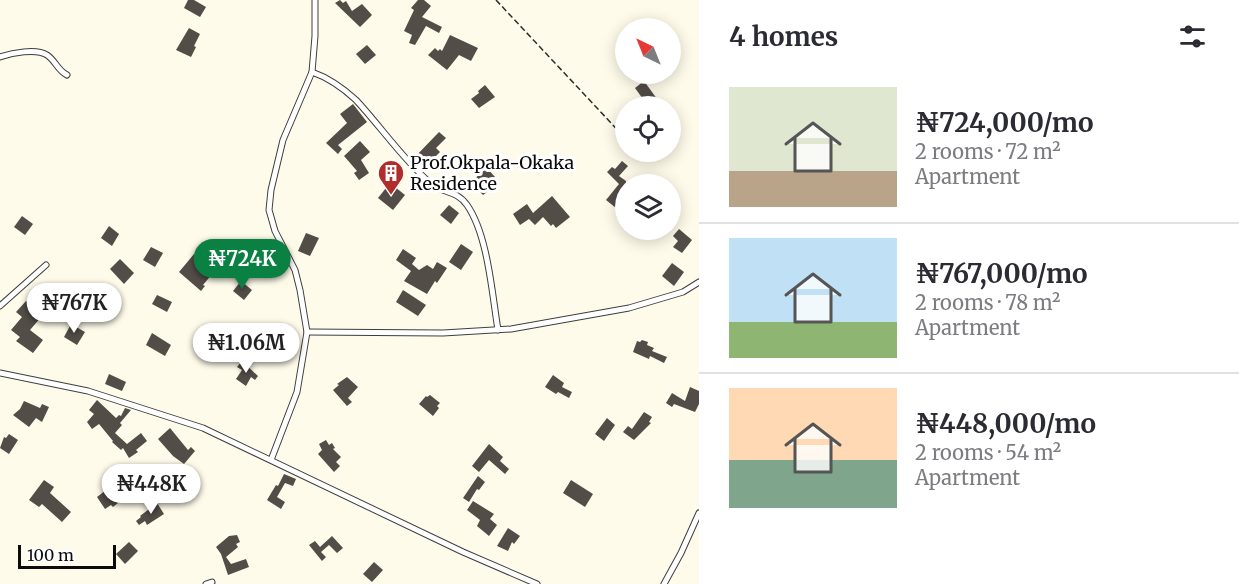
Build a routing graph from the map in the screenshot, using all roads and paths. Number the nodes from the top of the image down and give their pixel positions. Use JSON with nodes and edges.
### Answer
{"nodes":[{"id":1,"x":315,"y":0,"type":"edge"},
{"id":2,"x":496,"y":0,"type":"edge"},
{"id":3,"x":0,"y":57,"type":"edge"},
{"id":4,"x":312,"y":72,"type":"junction"},
{"id":5,"x":67,"y":75,"type":"dead end"},
{"id":6,"x":615,"y":127,"type":"edge"},
{"id":7,"x":46,"y":265,"type":"dead end"},
{"id":8,"x":699,"y":282,"type":"edge"},
{"id":9,"x":0,"y":306,"type":"edge"},
{"id":10,"x":498,"y":330,"type":"junction"},
{"id":11,"x":307,"y":332,"type":"junction"},
{"id":12,"x":0,"y":373,"type":"edge"},
{"id":13,"x":271,"y":460,"type":"junction"},
{"id":14,"x":699,"y":513,"type":"edge"},
{"id":15,"x":537,"y":584,"type":"edge"},
{"id":16,"x":664,"y":584,"type":"edge"}],
"edges":[{"from":1,"to":4,"type":"street"},
{"from":2,"to":6,"type":"path"},
{"from":3,"to":5,"type":"street"},
{"from":4,"to":10,"type":"street"},
{"from":4,"to":11,"type":"street"},
{"from":7,"to":9,"type":"street"},
{"from":8,"to":10,"type":"street"},
{"from":10,"to":11,"type":"street"},
{"from":11,"to":13,"type":"street"},
{"from":12,"to":13,"type":"street"},
{"from":13,"to":15,"type":"street"},
{"from":14,"to":16,"type":"street"}]}
